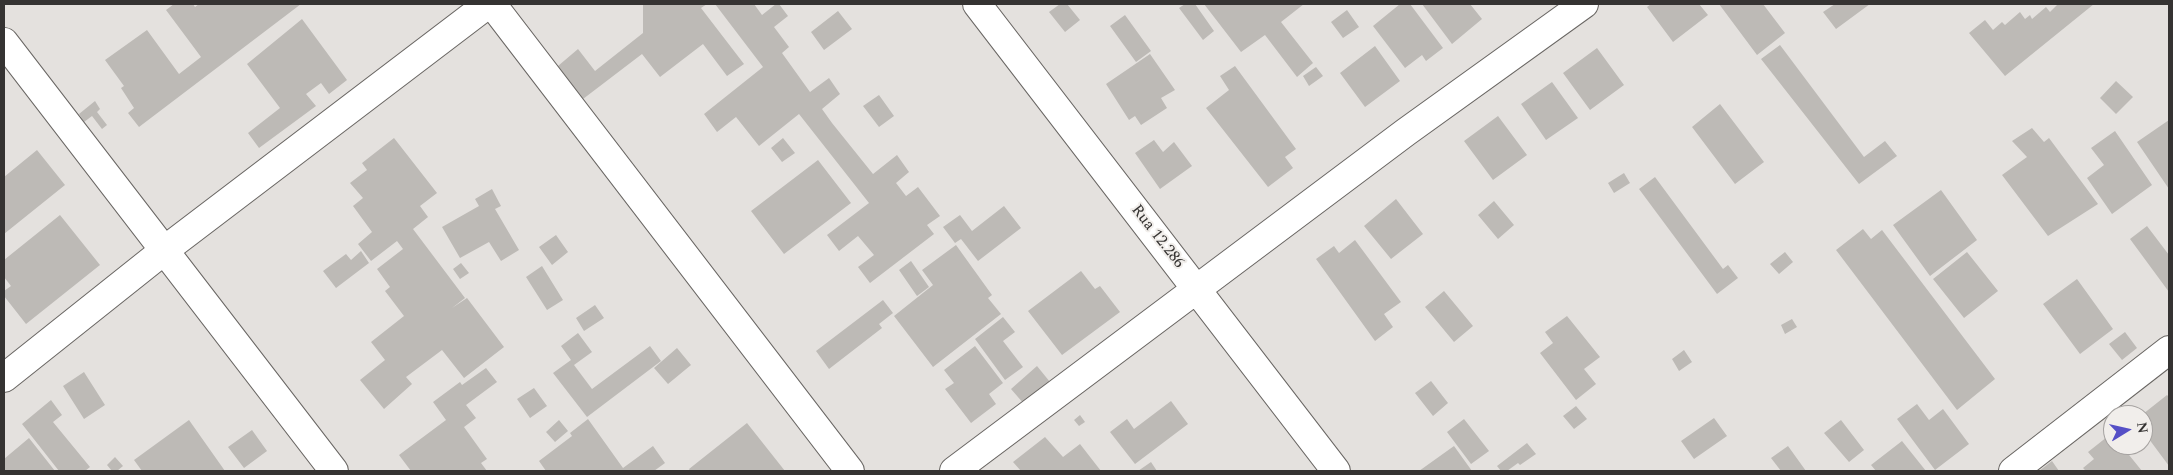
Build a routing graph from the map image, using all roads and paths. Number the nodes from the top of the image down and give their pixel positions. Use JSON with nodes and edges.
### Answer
{"nodes":[{"id":1,"x":488,"y":4,"type":"edge"},
{"id":2,"x":492,"y":4,"type":"edge"},
{"id":3,"x":977,"y":4,"type":"edge"},
{"id":4,"x":1584,"y":4,"type":"edge"},
{"id":5,"x":4,"y":42,"type":"edge"},
{"id":6,"x":166,"y":250,"type":"junction"},
{"id":7,"x":1198,"y":290,"type":"junction"},
{"id":8,"x":2169,"y":350,"type":"edge"},
{"id":9,"x":4,"y":378,"type":"edge"},
{"id":10,"x":334,"y":471,"type":"edge"},
{"id":11,"x":850,"y":471,"type":"edge"},
{"id":12,"x":954,"y":471,"type":"edge"},
{"id":13,"x":1336,"y":471,"type":"edge"},
{"id":14,"x":2013,"y":471,"type":"edge"}],
"edges":[{"from":1,"to":6,"type":"street"},
{"from":2,"to":11,"type":"street"},
{"from":3,"to":7,"type":"street","name":"Rua 12.286"},
{"from":4,"to":7,"type":"street"},
{"from":5,"to":6,"type":"street"},
{"from":6,"to":9,"type":"street"},
{"from":6,"to":10,"type":"street"},
{"from":7,"to":12,"type":"street"},
{"from":7,"to":13,"type":"street","name":"Rua 12.286"},
{"from":8,"to":14,"type":"street"}]}
